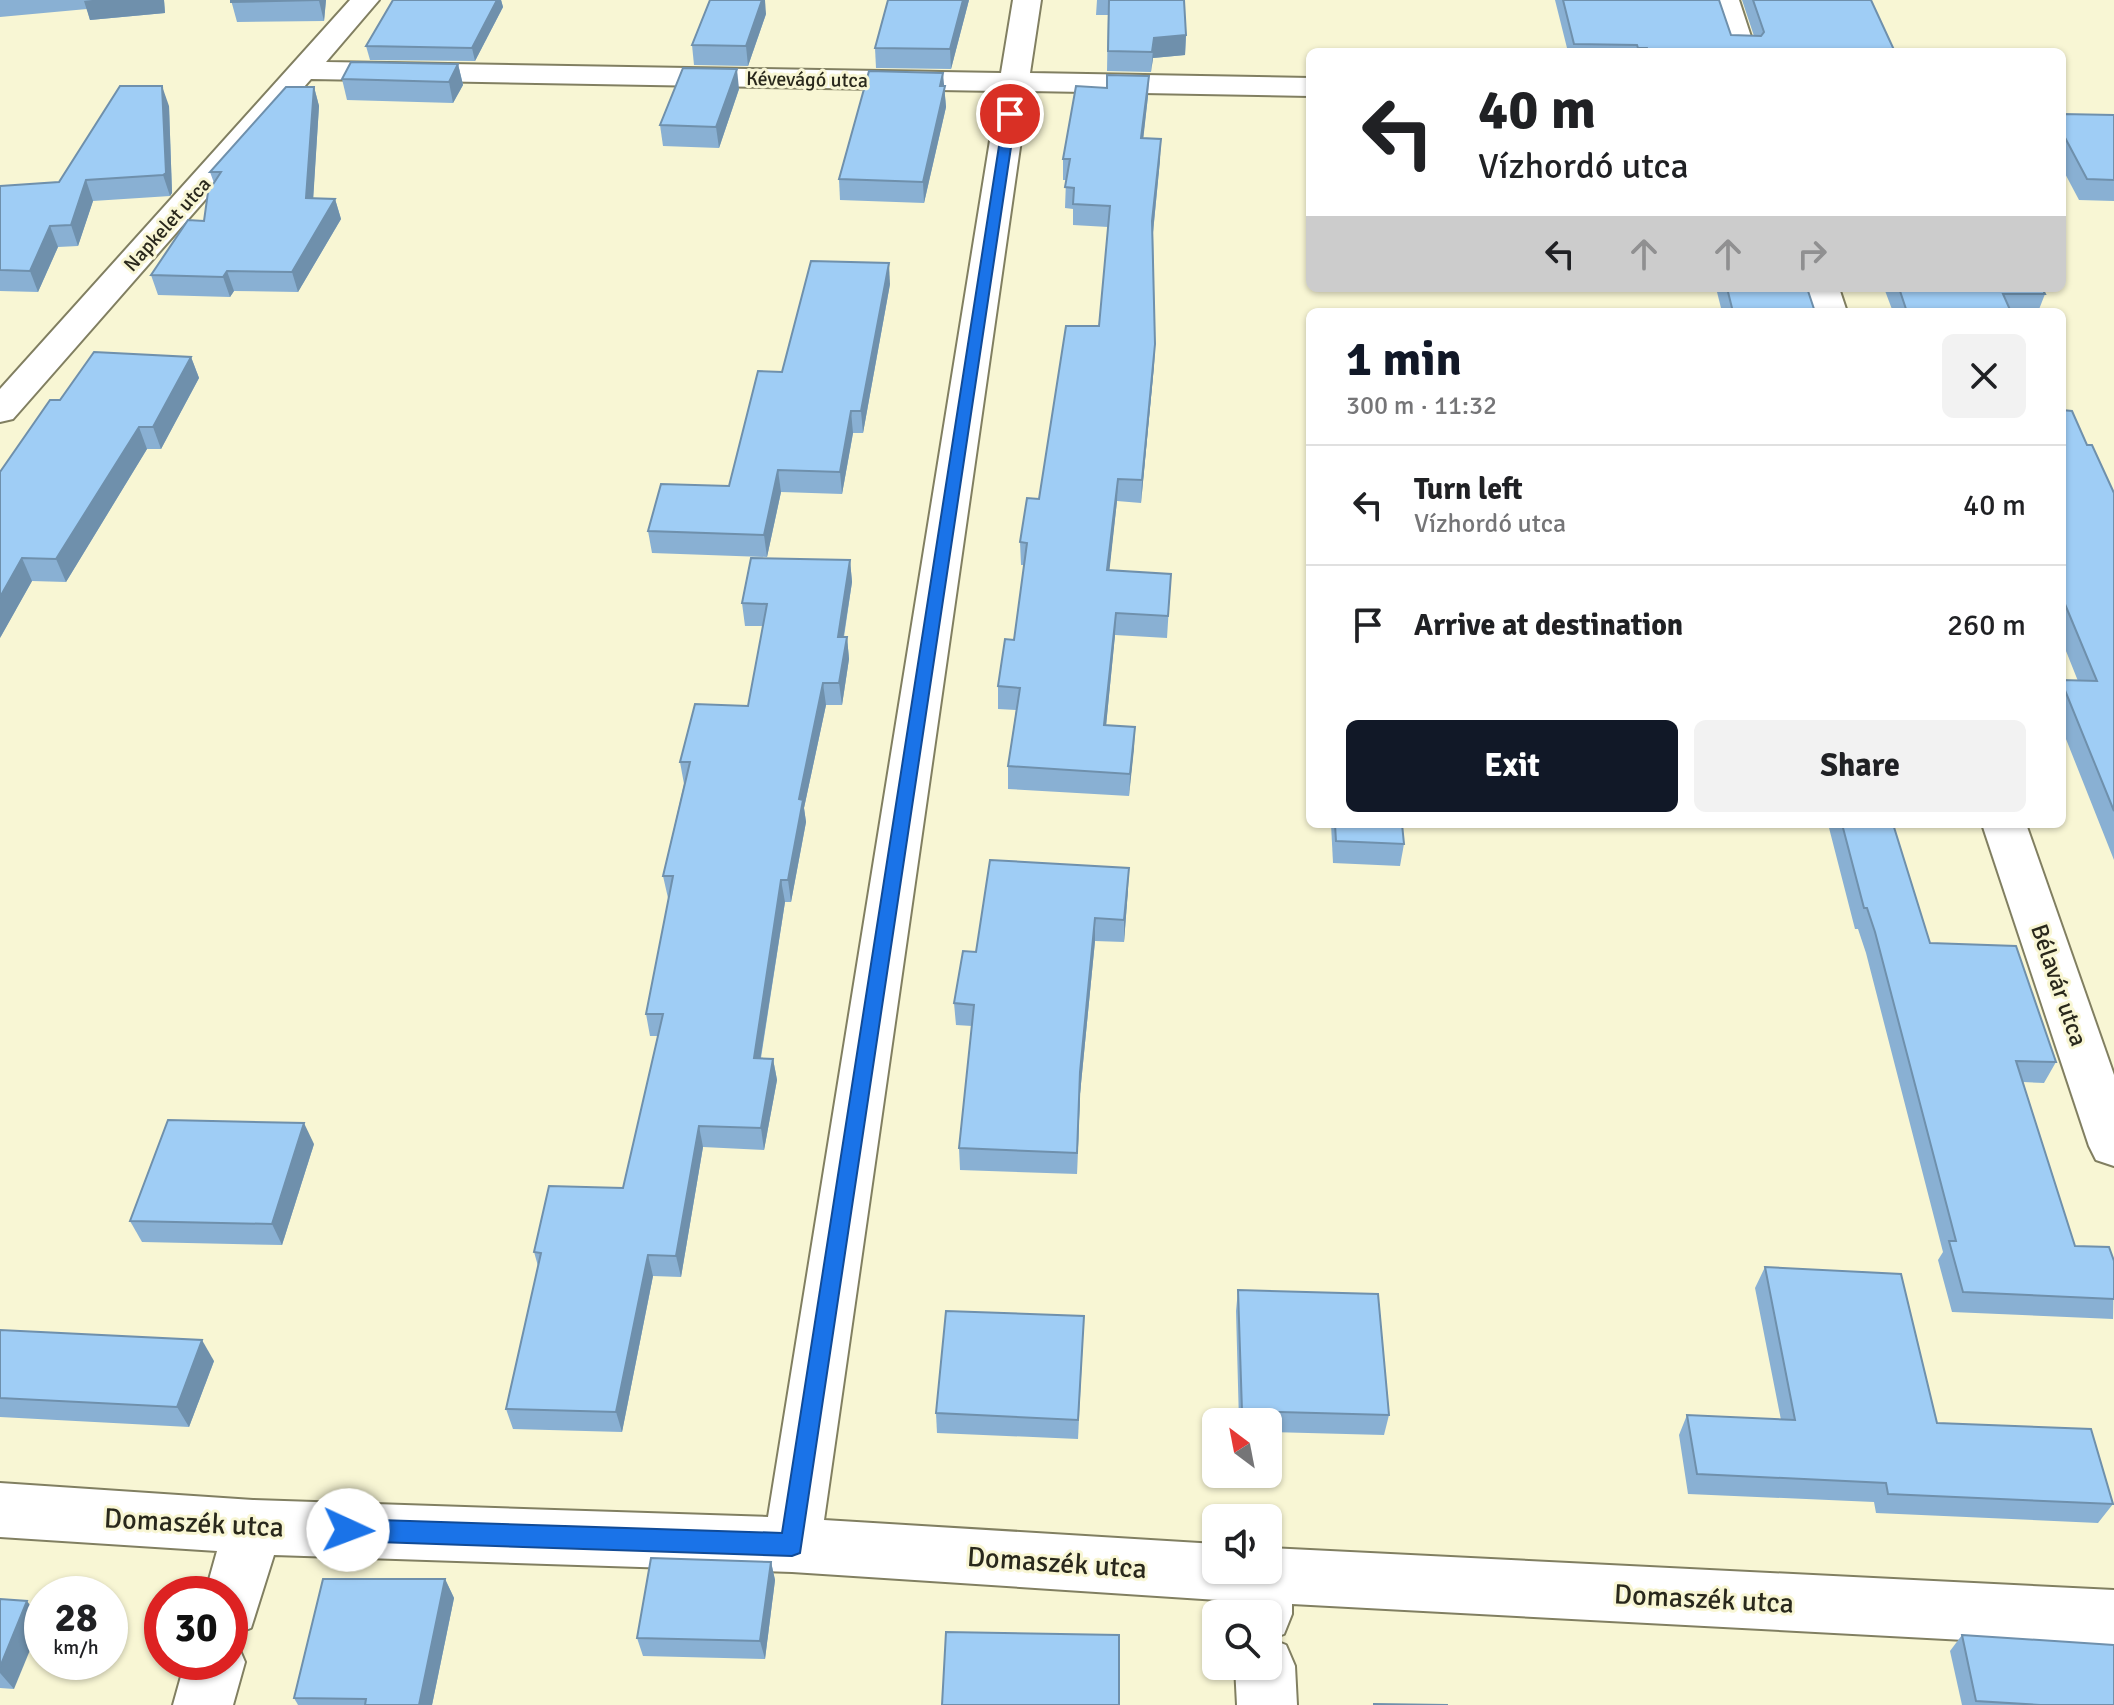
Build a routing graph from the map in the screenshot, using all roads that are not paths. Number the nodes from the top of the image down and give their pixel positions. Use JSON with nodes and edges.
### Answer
{"nodes":[{"id":1,"x":365,"y":0,"type":"edge"},
{"id":2,"x":1027,"y":0,"type":"edge"},
{"id":3,"x":1725,"y":0,"type":"edge"},
{"id":4,"x":1741,"y":48,"type":"edge"},
{"id":5,"x":303,"y":70,"type":"junction"},
{"id":6,"x":1014,"y":83,"type":"junction"},
{"id":7,"x":1306,"y":87,"type":"edge"},
{"id":8,"x":0,"y":411,"type":"edge"},
{"id":9,"x":2005,"y":828,"type":"edge"},
{"id":10,"x":2114,"y":1146,"type":"edge"},
{"id":11,"x":0,"y":1510,"type":"edge"},
{"id":12,"x":253,"y":1527,"type":"junction"},
{"id":13,"x":792,"y":1545,"type":"junction"},
{"id":14,"x":239,"y":1576,"type":"edge"},
{"id":15,"x":1262,"y":1595,"type":"edge"},
{"id":16,"x":2114,"y":1619,"type":"edge"},
{"id":17,"x":210,"y":1680,"type":"edge"},
{"id":18,"x":1266,"y":1680,"type":"edge"},
{"id":19,"x":203,"y":1705,"type":"edge"},
{"id":20,"x":1267,"y":1705,"type":"edge"}],
"edges":[{"from":1,"to":5,"type":"street","name":"Napkelet utca"},
{"from":2,"to":6,"type":"street"},
{"from":3,"to":4,"type":"street"},
{"from":5,"to":6,"type":"street","name":"Kévevágó utca"},
{"from":5,"to":8,"type":"street","name":"Napkelet utca"},
{"from":6,"to":7,"type":"street","name":"Kévevágó utca"},
{"from":6,"to":13,"type":"street"},
{"from":9,"to":10,"type":"street","name":"Bélavár utca"},
{"from":11,"to":12,"type":"street","name":"Domaszék utca"},
{"from":12,"to":13,"type":"street","name":"Domaszék utca"},
{"from":12,"to":14,"type":"street"},
{"from":13,"to":15,"type":"street","name":"Domaszék utca"},
{"from":15,"to":16,"type":"street","name":"Domaszék utca"},
{"from":17,"to":19,"type":"street"},
{"from":18,"to":20,"type":"street"}]}
